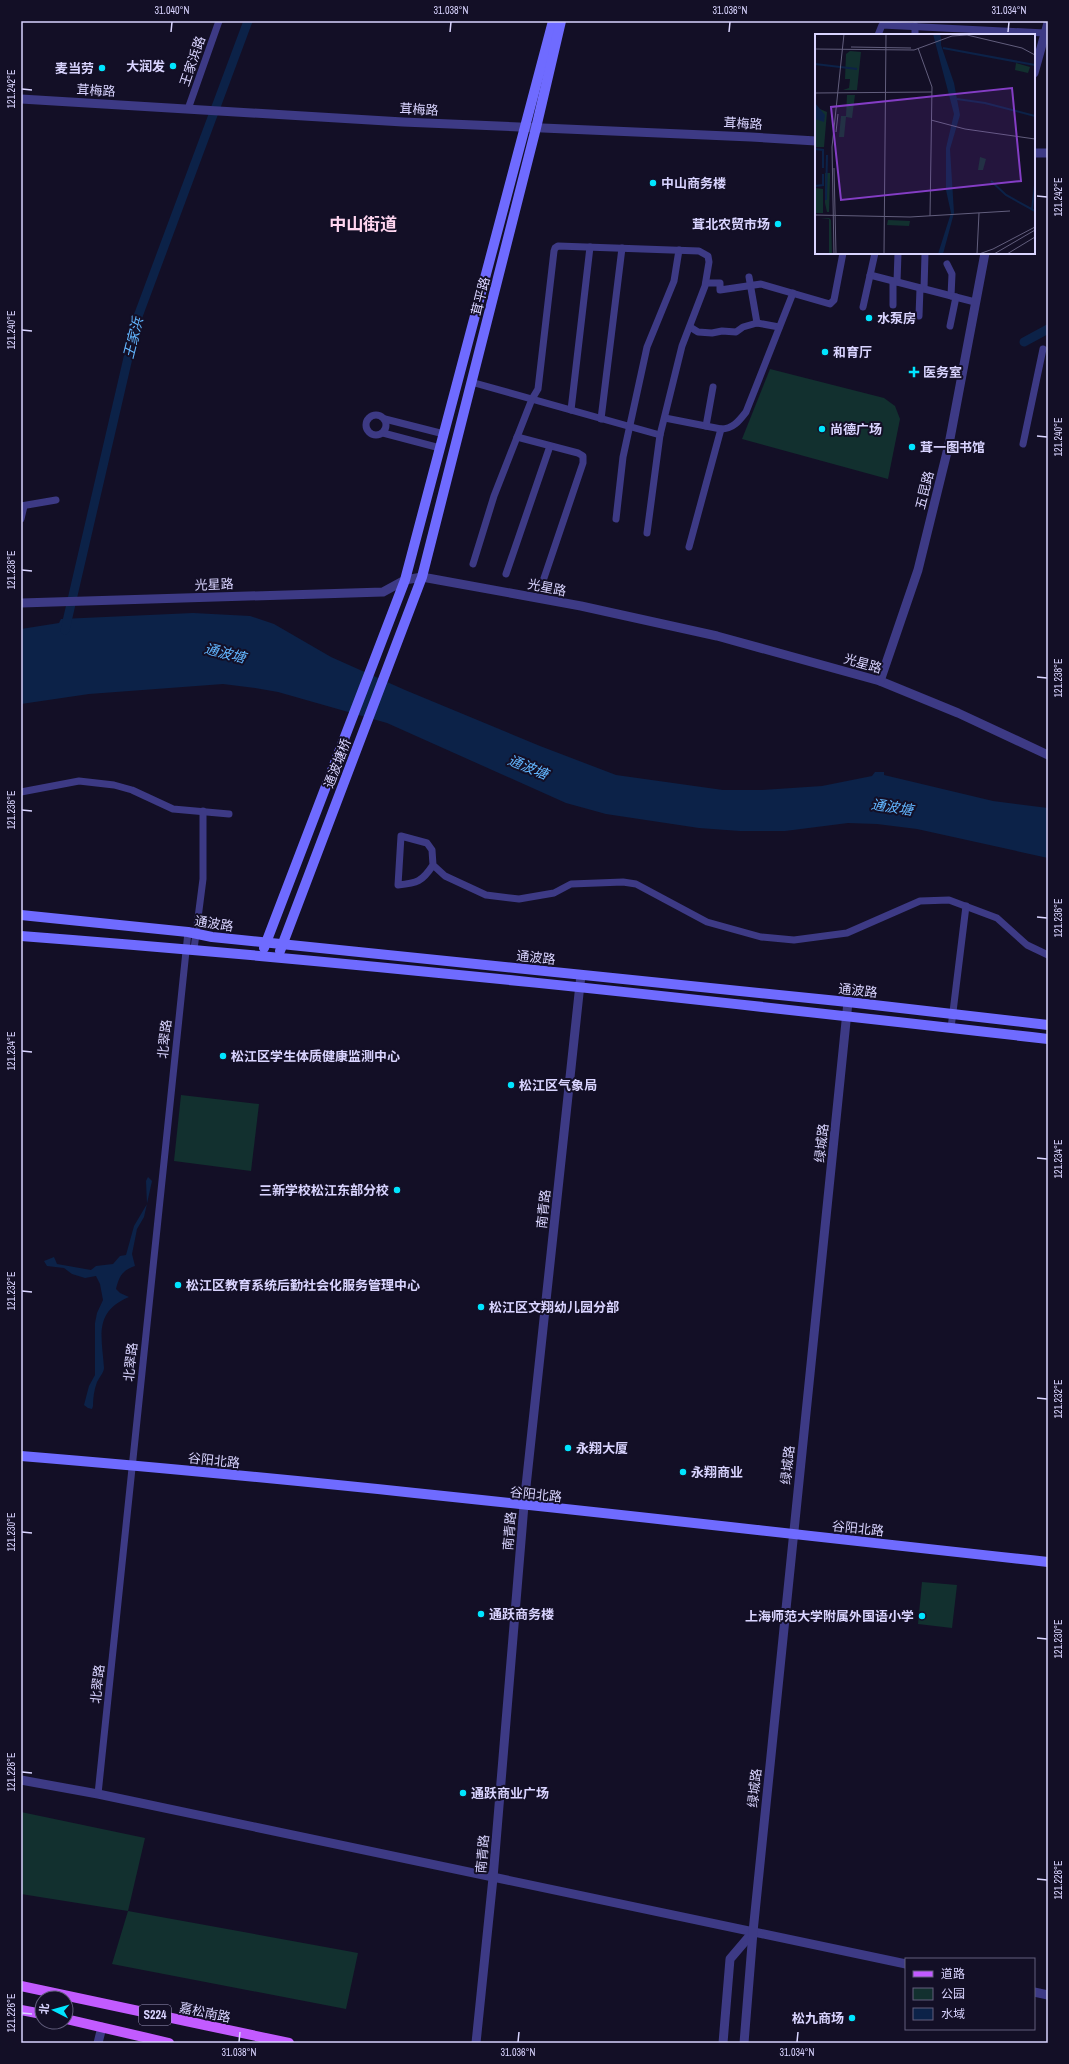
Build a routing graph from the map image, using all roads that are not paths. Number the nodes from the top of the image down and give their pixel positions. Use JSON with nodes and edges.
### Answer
{"nodes":[{"id":1,"x":219,"y":21,"type":"edge"},
{"id":2,"x":553,"y":21,"type":"edge"},
{"id":3,"x":561,"y":21,"type":"edge"},
{"id":4,"x":1048,"y":23,"type":"edge"},
{"id":5,"x":915,"y":26,"type":"junction"},
{"id":6,"x":955,"y":32,"type":"edge"},
{"id":7,"x":995,"y":33,"type":"edge"},
{"id":8,"x":1045,"y":33,"type":"junction"},
{"id":9,"x":878,"y":34,"type":"edge"},
{"id":10,"x":915,"y":34,"type":"edge"},
{"id":11,"x":1035,"y":69,"type":"edge"},
{"id":12,"x":21,"y":99,"type":"edge"},
{"id":13,"x":188,"y":109,"type":"junction"},
{"id":14,"x":526,"y":127,"type":"junction"},
{"id":15,"x":536,"y":128,"type":"junction"},
{"id":16,"x":815,"y":141,"type":"edge"},
{"id":17,"x":1035,"y":153,"type":"edge"},
{"id":18,"x":1048,"y":153,"type":"edge"},
{"id":19,"x":590,"y":247,"type":"junction"},
{"id":20,"x":622,"y":248,"type":"junction"},
{"id":21,"x":679,"y":250,"type":"junction"},
{"id":22,"x":843,"y":254,"type":"edge"},
{"id":23,"x":875,"y":254,"type":"edge"},
{"id":24,"x":898,"y":254,"type":"edge"},
{"id":25,"x":925,"y":254,"type":"edge"},
{"id":26,"x":986,"y":254,"type":"edge"},
{"id":27,"x":947,"y":264,"type":"dead end"},
{"id":28,"x":870,"y":275,"type":"junction"},
{"id":29,"x":749,"y":277,"type":"dead end"},
{"id":30,"x":895,"y":281,"type":"junction"},
{"id":31,"x":706,"y":283,"type":"junction"},
{"id":32,"x":750,"y":286,"type":"junction"},
{"id":33,"x":922,"y":288,"type":"junction"},
{"id":34,"x":793,"y":293,"type":"junction"},
{"id":35,"x":953,"y":296,"type":"junction"},
{"id":36,"x":975,"y":302,"type":"junction"},
{"id":37,"x":893,"y":305,"type":"dead end"},
{"id":38,"x":863,"y":307,"type":"dead end"},
{"id":39,"x":919,"y":316,"type":"dead end"},
{"id":40,"x":757,"y":323,"type":"junction"},
{"id":41,"x":950,"y":326,"type":"dead end"},
{"id":42,"x":690,"y":327,"type":"junction"},
{"id":43,"x":779,"y":327,"type":"junction"},
{"id":44,"x":1043,"y":349,"type":"dead end"},
{"id":45,"x":1044,"y":360,"type":"edge"},
{"id":46,"x":471,"y":382,"type":"junction"},
{"id":47,"x":713,"y":388,"type":"dead end"},
{"id":48,"x":532,"y":399,"type":"junction"},
{"id":49,"x":571,"y":410,"type":"junction"},
{"id":50,"x":665,"y":418,"type":"junction"},
{"id":51,"x":385,"y":419,"type":"junction"},
{"id":52,"x":601,"y":419,"type":"junction"},
{"id":53,"x":706,"y":426,"type":"junction"},
{"id":54,"x":630,"y":427,"type":"junction"},
{"id":55,"x":721,"y":429,"type":"junction"},
{"id":56,"x":383,"y":433,"type":"junction"},
{"id":57,"x":444,"y":434,"type":"junction"},
{"id":58,"x":660,"y":435,"type":"junction"},
{"id":59,"x":517,"y":437,"type":"junction"},
{"id":60,"x":1023,"y":444,"type":"dead end"},
{"id":61,"x":550,"y":446,"type":"junction"},
{"id":62,"x":440,"y":448,"type":"junction"},
{"id":63,"x":56,"y":500,"type":"dead end"},
{"id":64,"x":22,"y":506,"type":"edge"},
{"id":65,"x":21,"y":519,"type":"edge"},
{"id":66,"x":616,"y":519,"type":"dead end"},
{"id":67,"x":647,"y":533,"type":"dead end"},
{"id":68,"x":690,"y":547,"type":"dead end"},
{"id":69,"x":473,"y":564,"type":"dead end"},
{"id":70,"x":506,"y":574,"type":"dead end"},
{"id":71,"x":422,"y":577,"type":"junction"},
{"id":72,"x":405,"y":580,"type":"junction"},
{"id":73,"x":542,"y":584,"type":"dead end"},
{"id":74,"x":21,"y":603,"type":"edge"},
{"id":75,"x":880,"y":681,"type":"junction"},
{"id":76,"x":1048,"y":755,"type":"edge"},
{"id":77,"x":21,"y":792,"type":"edge"},
{"id":78,"x":203,"y":811,"type":"junction"},
{"id":79,"x":229,"y":814,"type":"dead end"},
{"id":80,"x":433,"y":865,"type":"junction"},
{"id":81,"x":966,"y":906,"type":"junction"},
{"id":82,"x":21,"y":915,"type":"edge"},
{"id":83,"x":192,"y":933,"type":"junction"},
{"id":84,"x":21,"y":936,"type":"edge"},
{"id":85,"x":266,"y":943,"type":"junction"},
{"id":86,"x":282,"y":945,"type":"junction"},
{"id":87,"x":190,"y":949,"type":"junction"},
{"id":88,"x":1048,"y":955,"type":"edge"},
{"id":89,"x":260,"y":956,"type":"junction"},
{"id":90,"x":277,"y":958,"type":"junction"},
{"id":91,"x":581,"y":975,"type":"junction"},
{"id":92,"x":580,"y":988,"type":"junction"},
{"id":93,"x":848,"y":1002,"type":"junction"},
{"id":94,"x":953,"y":1014,"type":"junction"},
{"id":95,"x":846,"y":1016,"type":"junction"},
{"id":96,"x":1048,"y":1025,"type":"edge"},
{"id":97,"x":951,"y":1028,"type":"junction"},
{"id":98,"x":1048,"y":1039,"type":"edge"},
{"id":99,"x":21,"y":1456,"type":"edge"},
{"id":100,"x":131,"y":1465,"type":"junction"},
{"id":101,"x":524,"y":1505,"type":"junction"},
{"id":102,"x":793,"y":1534,"type":"junction"},
{"id":103,"x":1048,"y":1562,"type":"edge"},
{"id":104,"x":21,"y":1780,"type":"edge"},
{"id":105,"x":98,"y":1794,"type":"junction"},
{"id":106,"x":493,"y":1878,"type":"junction"},
{"id":107,"x":753,"y":1932,"type":"junction"},
{"id":108,"x":905,"y":1964,"type":"edge"},
{"id":109,"x":21,"y":1986,"type":"edge"},
{"id":110,"x":1035,"y":1992,"type":"edge"},
{"id":111,"x":1048,"y":1995,"type":"edge"},
{"id":112,"x":21,"y":2010,"type":"edge"},
{"id":113,"x":34,"y":2012,"type":"edge"},
{"id":114,"x":74,"y":2021,"type":"edge"},
{"id":115,"x":102,"y":2027,"type":"junction"},
{"id":116,"x":142,"y":2040,"type":"edge"},
{"id":117,"x":98,"y":2043,"type":"edge"},
{"id":118,"x":169,"y":2043,"type":"edge"},
{"id":119,"x":289,"y":2043,"type":"edge"},
{"id":120,"x":476,"y":2043,"type":"edge"},
{"id":121,"x":723,"y":2043,"type":"edge"},
{"id":122,"x":744,"y":2043,"type":"edge"}],
"edges":[{"from":1,"to":13,"type":"street","name":"王家浜路"},
{"from":2,"to":14,"type":"main road"},
{"from":3,"to":15,"type":"main road","name":"茸平路"},
{"from":4,"to":8,"type":"street"},
{"from":5,"to":6,"type":"street"},
{"from":5,"to":9,"type":"street"},
{"from":5,"to":10,"type":"street"},
{"from":6,"to":7,"type":"street"},
{"from":7,"to":8,"type":"street"},
{"from":8,"to":11,"type":"street"},
{"from":12,"to":13,"type":"street","name":"茸梅路"},
{"from":13,"to":14,"type":"street","name":"茸梅路"},
{"from":14,"to":15,"type":"street","name":"茸梅路"},
{"from":14,"to":57,"type":"main road"},
{"from":15,"to":16,"type":"street","name":"茸梅路"},
{"from":15,"to":46,"type":"main road","name":"茸平路"},
{"from":17,"to":18,"type":"street"},
{"from":19,"to":20,"type":"street"},
{"from":19,"to":48,"type":"street"},
{"from":19,"to":49,"type":"street"},
{"from":20,"to":21,"type":"street"},
{"from":20,"to":52,"type":"street"},
{"from":21,"to":31,"type":"street"},
{"from":21,"to":54,"type":"street"},
{"from":22,"to":34,"type":"street"},
{"from":23,"to":28,"type":"street"},
{"from":24,"to":30,"type":"street"},
{"from":25,"to":33,"type":"street"},
{"from":26,"to":36,"type":"street","name":"五昆路"},
{"from":27,"to":35,"type":"street"},
{"from":28,"to":30,"type":"street"},
{"from":28,"to":38,"type":"street"},
{"from":29,"to":32,"type":"street"},
{"from":30,"to":33,"type":"street"},
{"from":30,"to":37,"type":"street"},
{"from":31,"to":32,"type":"street"},
{"from":31,"to":42,"type":"street"},
{"from":32,"to":34,"type":"street"},
{"from":32,"to":40,"type":"street"},
{"from":33,"to":35,"type":"street"},
{"from":33,"to":39,"type":"street"},
{"from":34,"to":43,"type":"street"},
{"from":35,"to":36,"type":"street"},
{"from":35,"to":41,"type":"street"},
{"from":36,"to":75,"type":"street","name":"五昆路"},
{"from":40,"to":42,"type":"street"},
{"from":40,"to":43,"type":"street"},
{"from":42,"to":50,"type":"street"},
{"from":43,"to":55,"type":"street"},
{"from":44,"to":45,"type":"street"},
{"from":45,"to":60,"type":"street"},
{"from":46,"to":48,"type":"street"},
{"from":46,"to":71,"type":"main road","name":"茸平路"},
{"from":47,"to":53,"type":"street"},
{"from":48,"to":49,"type":"street"},
{"from":48,"to":59,"type":"street"},
{"from":49,"to":52,"type":"street"},
{"from":50,"to":53,"type":"street"},
{"from":50,"to":58,"type":"street"},
{"from":51,"to":56,"type":"street"},
{"from":51,"to":56,"type":"street"},
{"from":51,"to":57,"type":"street"},
{"from":52,"to":54,"type":"street"},
{"from":53,"to":55,"type":"street"},
{"from":54,"to":58,"type":"street"},
{"from":54,"to":66,"type":"street"},
{"from":55,"to":68,"type":"street"},
{"from":56,"to":62,"type":"street"},
{"from":57,"to":62,"type":"main road"},
{"from":58,"to":67,"type":"street"},
{"from":59,"to":61,"type":"street"},
{"from":59,"to":69,"type":"street"},
{"from":61,"to":70,"type":"street"},
{"from":61,"to":73,"type":"street"},
{"from":62,"to":72,"type":"main road"},
{"from":63,"to":64,"type":"street"},
{"from":64,"to":65,"type":"street"},
{"from":71,"to":72,"type":"street","name":"光星路"},
{"from":71,"to":75,"type":"street","name":"光星路"},
{"from":71,"to":86,"type":"main road","name":"通波塘桥"},
{"from":72,"to":74,"type":"street","name":"光星路"},
{"from":72,"to":85,"type":"main road"},
{"from":75,"to":76,"type":"street","name":"光星路"},
{"from":77,"to":78,"type":"street"},
{"from":78,"to":79,"type":"street"},
{"from":78,"to":83,"type":"street","name":"北翠路"},
{"from":80,"to":80,"type":"street"},
{"from":80,"to":81,"type":"street"},
{"from":81,"to":88,"type":"street"},
{"from":81,"to":94,"type":"street"},
{"from":82,"to":83,"type":"main road","name":"通波路"},
{"from":83,"to":85,"type":"main road","name":"通波路"},
{"from":83,"to":87,"type":"street","name":"北翠路"},
{"from":84,"to":87,"type":"main road","name":"通波路"},
{"from":85,"to":86,"type":"main road","name":"通波路"},
{"from":85,"to":89,"type":"main road"},
{"from":86,"to":90,"type":"main road","name":"通波塘桥"},
{"from":86,"to":91,"type":"main road","name":"通波路"},
{"from":87,"to":89,"type":"main road","name":"通波路"},
{"from":87,"to":100,"type":"street","name":"北翠路"},
{"from":89,"to":90,"type":"main road","name":"通波路"},
{"from":90,"to":92,"type":"main road","name":"通波路"},
{"from":91,"to":92,"type":"street","name":"南青路"},
{"from":91,"to":93,"type":"main road","name":"通波路"},
{"from":92,"to":95,"type":"main road","name":"通波路"},
{"from":92,"to":101,"type":"street","name":"南青路"},
{"from":93,"to":94,"type":"main road","name":"通波路"},
{"from":93,"to":95,"type":"street","name":"绿城路"},
{"from":94,"to":96,"type":"main road","name":"通波路"},
{"from":94,"to":97,"type":"street"},
{"from":95,"to":97,"type":"main road","name":"通波路"},
{"from":95,"to":102,"type":"street","name":"绿城路"},
{"from":97,"to":98,"type":"main road","name":"通波路"},
{"from":99,"to":100,"type":"main road","name":"谷阳北路"},
{"from":100,"to":101,"type":"main road","name":"谷阳北路"},
{"from":100,"to":105,"type":"street","name":"北翠路"},
{"from":101,"to":102,"type":"main road","name":"谷阳北路"},
{"from":101,"to":106,"type":"street","name":"南青路"},
{"from":102,"to":103,"type":"main road","name":"谷阳北路"},
{"from":102,"to":107,"type":"street","name":"绿城路"},
{"from":104,"to":105,"type":"street"},
{"from":105,"to":106,"type":"street"},
{"from":106,"to":107,"type":"street"},
{"from":106,"to":120,"type":"street","name":"南青路"},
{"from":107,"to":108,"type":"street"},
{"from":107,"to":121,"type":"street"},
{"from":107,"to":122,"type":"street","name":"绿城路"},
{"from":109,"to":119,"type":"main road","name":"嘉松南路","number":"S224"},
{"from":110,"to":111,"type":"street"},
{"from":112,"to":113,"type":"main road"},
{"from":114,"to":115,"type":"main road","number":"S224"},
{"from":115,"to":116,"type":"main road","number":"S224"},
{"from":115,"to":117,"type":"street"},
{"from":116,"to":118,"type":"main road","number":"S224"}]}
